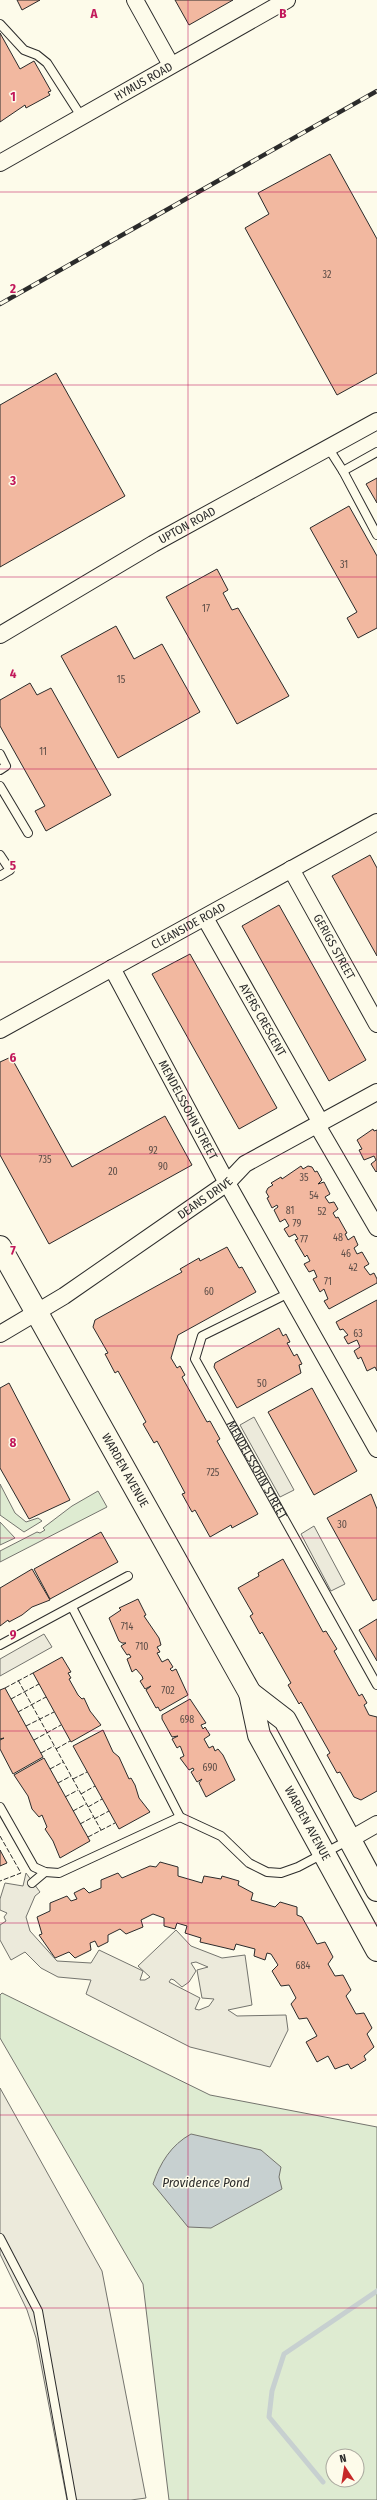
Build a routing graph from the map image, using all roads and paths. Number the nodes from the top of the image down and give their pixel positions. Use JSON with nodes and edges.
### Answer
{"nodes":[{"id":1,"x":135,"y":0,"type":"edge"},
{"id":2,"x":287,"y":0,"type":"edge"},
{"id":3,"x":0,"y":24,"type":"edge"},
{"id":4,"x":171,"y":65,"type":"junction"},
{"id":5,"x":81,"y":116,"type":"junction"},
{"id":6,"x":0,"y":163,"type":"edge"},
{"id":7,"x":377,"y":421,"type":"edge"},
{"id":8,"x":329,"y":449,"type":"junction"},
{"id":9,"x":377,"y":452,"type":"edge"},
{"id":10,"x":342,"y":471,"type":"junction"},
{"id":11,"x":377,"y":535,"type":"edge"},
{"id":12,"x":0,"y":635,"type":"edge"},
{"id":13,"x":0,"y":754,"type":"edge"},
{"id":14,"x":0,"y":770,"type":"edge"},
{"id":15,"x":0,"y":786,"type":"edge"},
{"id":16,"x":377,"y":822,"type":"edge"},
{"id":17,"x":28,"y":833,"type":"dead end"},
{"id":18,"x":0,"y":855,"type":"edge"},
{"id":19,"x":291,"y":869,"type":"junction"},
{"id":20,"x":0,"y":876,"type":"edge"},
{"id":21,"x":205,"y":918,"type":"junction"},
{"id":22,"x":112,"y":968,"type":"junction"},
{"id":23,"x":377,"y":1024,"type":"edge"},
{"id":24,"x":0,"y":1030,"type":"edge"},
{"id":25,"x":377,"y":1092,"type":"edge"},
{"id":26,"x":319,"y":1124,"type":"junction"},
{"id":27,"x":227,"y":1183,"type":"junction"},
{"id":28,"x":377,"y":1228,"type":"edge"},
{"id":29,"x":0,"y":1247,"type":"edge"},
{"id":30,"x":289,"y":1293,"type":"junction"},
{"id":31,"x":37,"y":1312,"type":"junction"},
{"id":32,"x":0,"y":1334,"type":"edge"},
{"id":33,"x":377,"y":1450,"type":"edge"},
{"id":34,"x":128,"y":1576,"type":"dead end"},
{"id":35,"x":72,"y":1607,"type":"junction"},
{"id":36,"x":0,"y":1645,"type":"edge"},
{"id":37,"x":377,"y":1685,"type":"edge"},
{"id":38,"x":250,"y":1693,"type":"junction"},
{"id":39,"x":0,"y":1807,"type":"edge"},
{"id":40,"x":180,"y":1817,"type":"junction"},
{"id":41,"x":377,"y":1824,"type":"edge"},
{"id":42,"x":349,"y":1840,"type":"junction"},
{"id":43,"x":323,"y":1853,"type":"junction"},
{"id":44,"x":45,"y":1872,"type":"junction"},
{"id":45,"x":32,"y":1883,"type":"dead end"},
{"id":46,"x":377,"y":1890,"type":"edge"},
{"id":47,"x":377,"y":1950,"type":"edge"},
{"id":48,"x":0,"y":2238,"type":"edge"},
{"id":49,"x":72,"y":2500,"type":"edge"}],
"edges":[{"from":1,"to":4,"type":"street"},
{"from":2,"to":4,"type":"street","name":"HYMUS ROAD"},
{"from":3,"to":5,"type":"lane"},
{"from":4,"to":5,"type":"street","name":"HYMUS ROAD"},
{"from":5,"to":6,"type":"street","name":"HYMUS ROAD"},
{"from":7,"to":8,"type":"street","name":"UPTON ROAD"},
{"from":8,"to":10,"type":"lane"},
{"from":8,"to":12,"type":"street","name":"UPTON ROAD"},
{"from":9,"to":10,"type":"lane"},
{"from":10,"to":11,"type":"lane"},
{"from":13,"to":14,"type":"lane"},
{"from":15,"to":17,"type":"lane"},
{"from":16,"to":19,"type":"street","name":"CLEANSIDE ROAD"},
{"from":18,"to":20,"type":"lane"},
{"from":19,"to":21,"type":"street","name":"CLEANSIDE ROAD"},
{"from":19,"to":23,"type":"street","name":"GERIGS STREET"},
{"from":21,"to":22,"type":"street","name":"CLEANSIDE ROAD"},
{"from":21,"to":26,"type":"street","name":"AYERS CRESCENT"},
{"from":22,"to":24,"type":"street","name":"CLEANSIDE ROAD"},
{"from":22,"to":27,"type":"street","name":"MENDELSSOHN STREET"},
{"from":25,"to":26,"type":"street","name":"DEANS DRIVE"},
{"from":26,"to":27,"type":"street","name":"DEANS DRIVE"},
{"from":26,"to":28,"type":"street","name":"AYERS CRESCENT"},
{"from":27,"to":30,"type":"street","name":"MENDELSSOHN STREET"},
{"from":27,"to":31,"type":"street","name":"DEANS DRIVE"},
{"from":29,"to":31,"type":"main road","name":"WARDEN AVENUE"},
{"from":30,"to":33,"type":"street","name":"MENDELSSOHN STREET"},
{"from":30,"to":37,"type":"lane","name":"MENDELSSOHN STREET"},
{"from":31,"to":32,"type":"street","name":"DEANS DRIVE"},
{"from":31,"to":38,"type":"main road","name":"WARDEN AVENUE"},
{"from":34,"to":35,"type":"lane"},
{"from":35,"to":36,"type":"lane"},
{"from":35,"to":40,"type":"lane"},
{"from":38,"to":42,"type":"main road","name":"WARDEN AVENUE"},
{"from":38,"to":43,"type":"main road","name":"WARDEN AVENUE"},
{"from":39,"to":44,"type":"lane"},
{"from":40,"to":43,"type":"lane"},
{"from":40,"to":44,"type":"lane"},
{"from":41,"to":42,"type":"street"},
{"from":42,"to":43,"type":"lane"},
{"from":42,"to":46,"type":"main road","name":"WARDEN AVENUE"},
{"from":43,"to":47,"type":"main road","name":"WARDEN AVENUE"},
{"from":44,"to":45,"type":"lane"},
{"from":48,"to":49,"type":"lane"}]}
